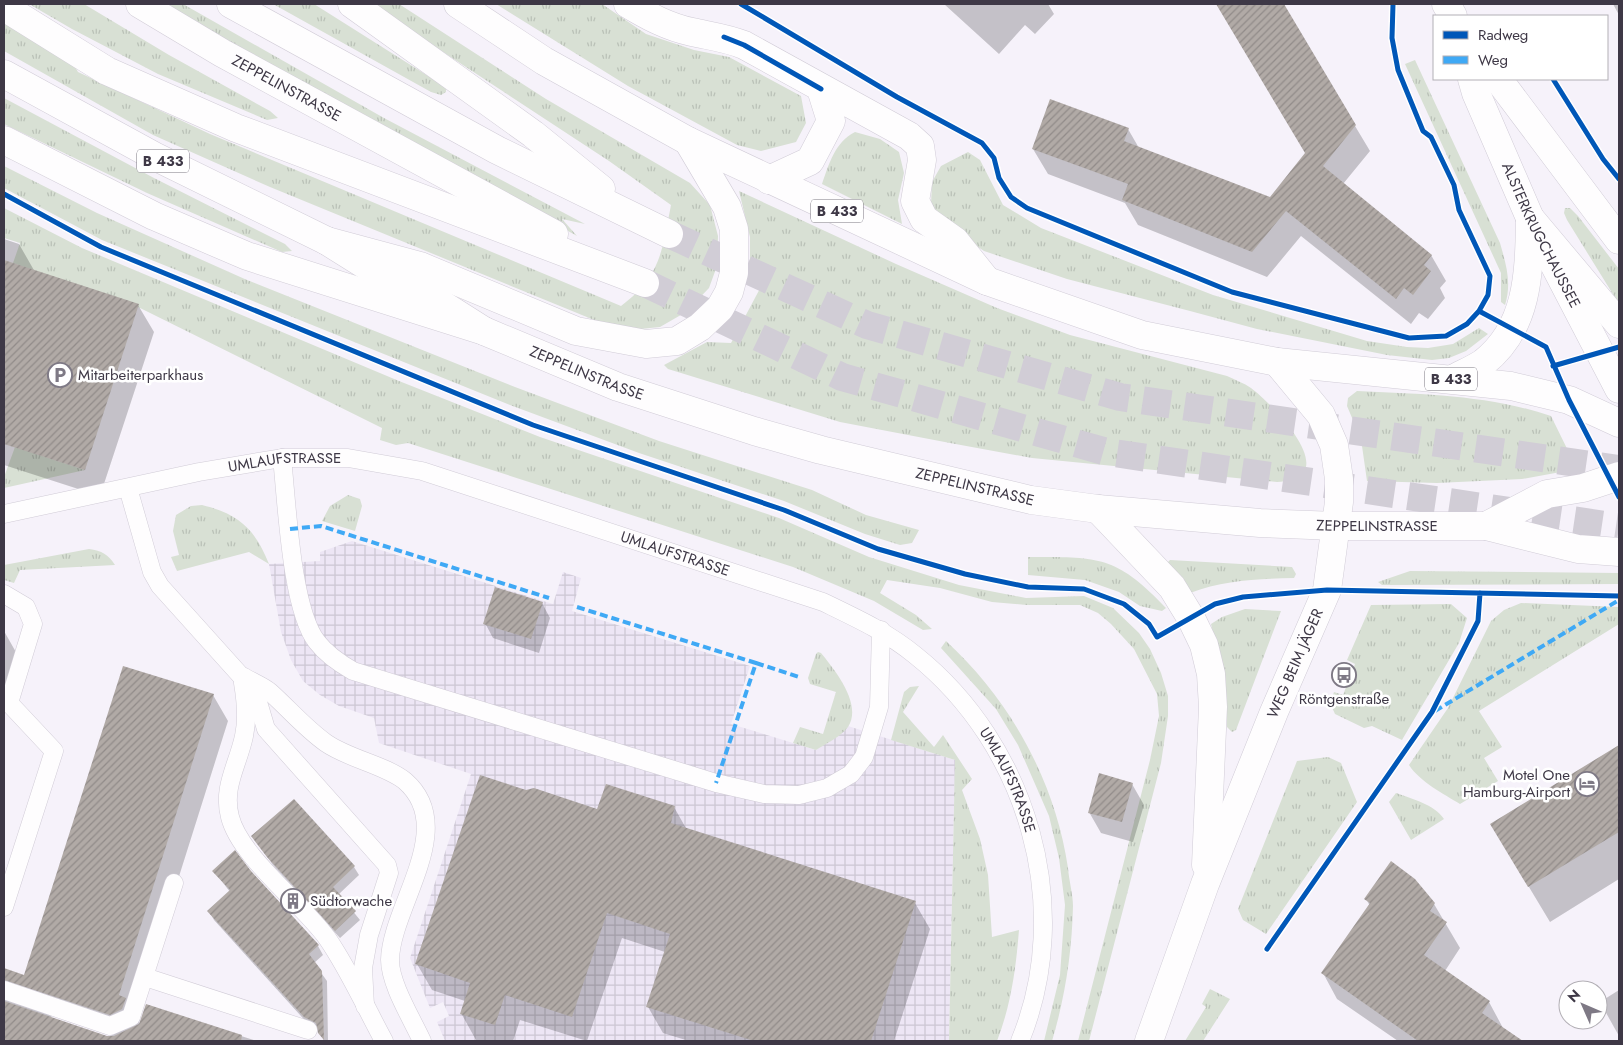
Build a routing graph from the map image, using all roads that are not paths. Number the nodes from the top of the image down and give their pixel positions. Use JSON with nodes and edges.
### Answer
{"nodes":[{"id":1,"x":140,"y":4,"type":"edge"},
{"id":2,"x":231,"y":4,"type":"edge"},
{"id":3,"x":352,"y":4,"type":"edge"},
{"id":4,"x":458,"y":4,"type":"edge"},
{"id":5,"x":628,"y":4,"type":"edge"},
{"id":6,"x":1446,"y":4,"type":"edge"},
{"id":7,"x":4,"y":7,"type":"edge"},
{"id":8,"x":1452,"y":15,"type":"edge"},
{"id":9,"x":4,"y":74,"type":"edge"},
{"id":10,"x":1472,"y":80,"type":"edge"},
{"id":11,"x":1499,"y":80,"type":"edge"},
{"id":12,"x":821,"y":89,"type":"junction"},
{"id":13,"x":4,"y":140,"type":"edge"},
{"id":14,"x":688,"y":141,"type":"junction"},
{"id":15,"x":769,"y":180,"type":"junction"},
{"id":16,"x":1530,"y":218,"type":"junction"},
{"id":17,"x":639,"y":220,"type":"junction"},
{"id":18,"x":669,"y":234,"type":"tunnel mouth"},
{"id":19,"x":1619,"y":240,"type":"edge"},
{"id":20,"x":327,"y":241,"type":"junction"},
{"id":21,"x":987,"y":281,"type":"junction"},
{"id":22,"x":1619,"y":324,"type":"edge"},
{"id":23,"x":484,"y":331,"type":"junction"},
{"id":24,"x":1277,"y":362,"type":"junction"},
{"id":25,"x":1453,"y":379,"type":"junction"},
{"id":26,"x":1619,"y":389,"type":"edge"},
{"id":27,"x":1619,"y":423,"type":"edge"},
{"id":28,"x":282,"y":458,"type":"junction"},
{"id":29,"x":1619,"y":476,"type":"edge"},
{"id":30,"x":128,"y":488,"type":"junction"},
{"id":31,"x":1098,"y":509,"type":"junction"},
{"id":32,"x":4,"y":514,"type":"edge"},
{"id":33,"x":1337,"y":526,"type":"junction"},
{"id":34,"x":1486,"y":526,"type":"junction"},
{"id":35,"x":1619,"y":552,"type":"edge"},
{"id":36,"x":4,"y":594,"type":"edge"},
{"id":37,"x":881,"y":630,"type":"junction"},
{"id":38,"x":241,"y":676,"type":"junction"},
{"id":39,"x":174,"y":883,"type":"dead end"},
{"id":40,"x":1205,"y":884,"type":"junction"},
{"id":41,"x":4,"y":907,"type":"edge"},
{"id":42,"x":144,"y":976,"type":"junction"},
{"id":43,"x":4,"y":990,"type":"edge"},
{"id":44,"x":365,"y":1006,"type":"junction"},
{"id":45,"x":308,"y":1030,"type":"dead end"},
{"id":46,"x":384,"y":1041,"type":"edge"},
{"id":47,"x":422,"y":1041,"type":"edge"},
{"id":48,"x":1020,"y":1041,"type":"edge"},
{"id":49,"x":1149,"y":1041,"type":"edge"}],
"edges":[{"from":1,"to":7,"type":"main road","name":"ZEPPELINSTRASSE"},
{"from":2,"to":17,"type":"main road"},
{"from":3,"to":17,"type":"main road"},
{"from":4,"to":14,"type":"main road","number":"B 433"},
{"from":5,"to":12,"type":"main road"},
{"from":6,"to":8,"type":"main road"},
{"from":9,"to":20,"type":"main road","number":"B 433"},
{"from":10,"to":16,"type":"main road","name":"ALSTERKRUGCHAUSSEE"},
{"from":11,"to":19,"type":"main road"},
{"from":12,"to":15,"type":"main road"},
{"from":12,"to":21,"type":"main road"},
{"from":13,"to":23,"type":"main road"},
{"from":14,"to":15,"type":"main road","number":"B 433"},
{"from":14,"to":20,"type":"main road"},
{"from":15,"to":21,"type":"main road","number":"B 433"},
{"from":16,"to":22,"type":"main road"},
{"from":16,"to":25,"type":"main road"},
{"from":16,"to":26,"type":"main road","name":"ALSTERKRUGCHAUSSEE"},
{"from":17,"to":18,"type":"main road"},
{"from":20,"to":23,"type":"main road","number":"B 433"},
{"from":21,"to":24,"type":"main road","number":"B 433"},
{"from":23,"to":31,"type":"main road","name":"ZEPPELINSTRASSE","number":"B 433"},
{"from":24,"to":25,"type":"main road","number":"B 433"},
{"from":24,"to":33,"type":"main road","name":"WEG BEIM JÄGER"},
{"from":25,"to":27,"type":"main road","number":"B 433"},
{"from":28,"to":30,"type":"lane","name":"UMLAUFSTRASSE"},
{"from":28,"to":37,"type":"lane","name":"UMLAUFSTRASSE"},
{"from":28,"to":37,"type":"lane"},
{"from":29,"to":34,"type":"main road","name":"ZEPPELINSTRASSE"},
{"from":30,"to":32,"type":"lane","name":"UMLAUFSTRASSE"},
{"from":30,"to":38,"type":"lane"},
{"from":31,"to":33,"type":"main road","name":"ZEPPELINSTRASSE","number":"B 433"},
{"from":31,"to":40,"type":"main road","name":"WEG BEIM JÄGER"},
{"from":33,"to":34,"type":"main road","name":"ZEPPELINSTRASSE","number":"B 433"},
{"from":33,"to":40,"type":"main road","name":"WEG BEIM JÄGER"},
{"from":34,"to":35,"type":"main road","name":"ZEPPELINSTRASSE","number":"B 433"},
{"from":36,"to":41,"type":"lane"},
{"from":37,"to":48,"type":"lane","name":"UMLAUFSTRASSE"},
{"from":38,"to":44,"type":"lane"},
{"from":38,"to":44,"type":"lane"},
{"from":38,"to":47,"type":"lane"},
{"from":39,"to":42,"type":"lane"},
{"from":40,"to":49,"type":"main road","name":"WEG BEIM JÄGER"},
{"from":42,"to":43,"type":"lane"},
{"from":42,"to":45,"type":"lane"},
{"from":44,"to":46,"type":"lane"}]}
